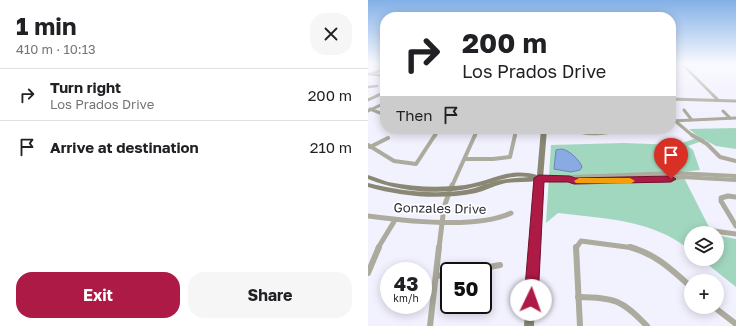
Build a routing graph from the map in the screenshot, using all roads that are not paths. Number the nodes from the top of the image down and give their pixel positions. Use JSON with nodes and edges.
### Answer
{"nodes":[{"id":1,"x":697,"y":79,"type":"edge"},
{"id":2,"x":377,"y":86,"type":"dead end"},
{"id":3,"x":368,"y":87,"type":"edge"},
{"id":4,"x":380,"y":94,"type":"edge"},
{"id":5,"x":676,"y":99,"type":"edge"},
{"id":6,"x":368,"y":100,"type":"edge"},
{"id":7,"x":718,"y":100,"type":"junction"},
{"id":8,"x":736,"y":101,"type":"edge"},
{"id":9,"x":380,"y":105,"type":"edge"},
{"id":10,"x":369,"y":110,"type":"edge"},
{"id":11,"x":684,"y":110,"type":"dead end"},
{"id":12,"x":723,"y":111,"type":"dead end"},
{"id":13,"x":380,"y":113,"type":"edge"},
{"id":14,"x":730,"y":118,"type":"junction"},
{"id":15,"x":736,"y":118,"type":"edge"},
{"id":16,"x":691,"y":119,"type":"junction"},
{"id":17,"x":676,"y":121,"type":"edge"},
{"id":18,"x":676,"y":124,"type":"edge"},
{"id":19,"x":436,"y":134,"type":"edge"},
{"id":20,"x":476,"y":134,"type":"edge"},
{"id":21,"x":515,"y":134,"type":"edge"},
{"id":22,"x":543,"y":134,"type":"edge"},
{"id":23,"x":388,"y":138,"type":"dead end"},
{"id":24,"x":369,"y":146,"type":"edge"},
{"id":25,"x":465,"y":159,"type":"junction"},
{"id":26,"x":736,"y":161,"type":"edge"},
{"id":27,"x":736,"y":176,"type":"edge"},
{"id":28,"x":368,"y":177,"type":"edge"},
{"id":29,"x":539,"y":178,"type":"junction"},
{"id":30,"x":570,"y":179,"type":"junction"},
{"id":31,"x":736,"y":180,"type":"edge"},
{"id":32,"x":368,"y":186,"type":"edge"},
{"id":33,"x":450,"y":191,"type":"junction"},
{"id":34,"x":736,"y":197,"type":"edge"},
{"id":35,"x":511,"y":214,"type":"dead end"},
{"id":36,"x":368,"y":216,"type":"edge"},
{"id":37,"x":395,"y":220,"type":"junction"},
{"id":38,"x":444,"y":222,"type":"junction"},
{"id":39,"x":736,"y":226,"type":"edge"},
{"id":40,"x":724,"y":232,"type":"edge"},
{"id":41,"x":736,"y":234,"type":"edge"},
{"id":42,"x":500,"y":265,"type":"dead end"},
{"id":43,"x":492,"y":266,"type":"edge"},
{"id":44,"x":368,"y":273,"type":"edge"},
{"id":45,"x":437,"y":276,"type":"junction"},
{"id":46,"x":440,"y":276,"type":"edge"},
{"id":47,"x":684,"y":281,"type":"edge"},
{"id":48,"x":578,"y":297,"type":"junction"},
{"id":49,"x":723,"y":314,"type":"edge"},
{"id":50,"x":736,"y":324,"type":"edge"},
{"id":51,"x":430,"y":326,"type":"edge"},
{"id":52,"x":529,"y":326,"type":"edge"},
{"id":53,"x":580,"y":326,"type":"edge"},
{"id":54,"x":647,"y":326,"type":"edge"}],
"edges":[{"from":1,"to":7,"type":"street"},
{"from":2,"to":3,"type":"street"},
{"from":4,"to":6,"type":"street"},
{"from":5,"to":7,"type":"street"},
{"from":7,"to":8,"type":"street"},
{"from":9,"to":10,"type":"street"},
{"from":10,"to":13,"type":"street"},
{"from":11,"to":16,"type":"street"},
{"from":12,"to":14,"type":"street"},
{"from":14,"to":15,"type":"street"},
{"from":14,"to":16,"type":"street"},
{"from":16,"to":17,"type":"street"},
{"from":18,"to":26,"type":"street"},
{"from":19,"to":24,"type":"street"},
{"from":20,"to":25,"type":"street"},
{"from":21,"to":25,"type":"street"},
{"from":22,"to":29,"type":"street"},
{"from":23,"to":24,"type":"street"},
{"from":25,"to":33,"type":"street"},
{"from":27,"to":30,"type":"street"},
{"from":28,"to":33,"type":"street"},
{"from":29,"to":30,"type":"street"},
{"from":29,"to":33,"type":"street"},
{"from":29,"to":52,"type":"street"},
{"from":30,"to":31,"type":"street"},
{"from":32,"to":33,"type":"street"},
{"from":33,"to":38,"type":"street"},
{"from":34,"to":39,"type":"street"},
{"from":35,"to":38,"type":"street","name":"Gonzales Drive"},
{"from":36,"to":37,"type":"street","name":"Gonzales Drive"},
{"from":37,"to":38,"type":"street","name":"Gonzales Drive"},
{"from":37,"to":44,"type":"street"},
{"from":38,"to":45,"type":"street"},
{"from":40,"to":41,"type":"street"},
{"from":42,"to":43,"type":"street"},
{"from":45,"to":46,"type":"street"},
{"from":45,"to":51,"type":"street"},
{"from":47,"to":48,"type":"street"},
{"from":48,"to":53,"type":"street"},
{"from":48,"to":54,"type":"street"},
{"from":49,"to":50,"type":"street"}]}
